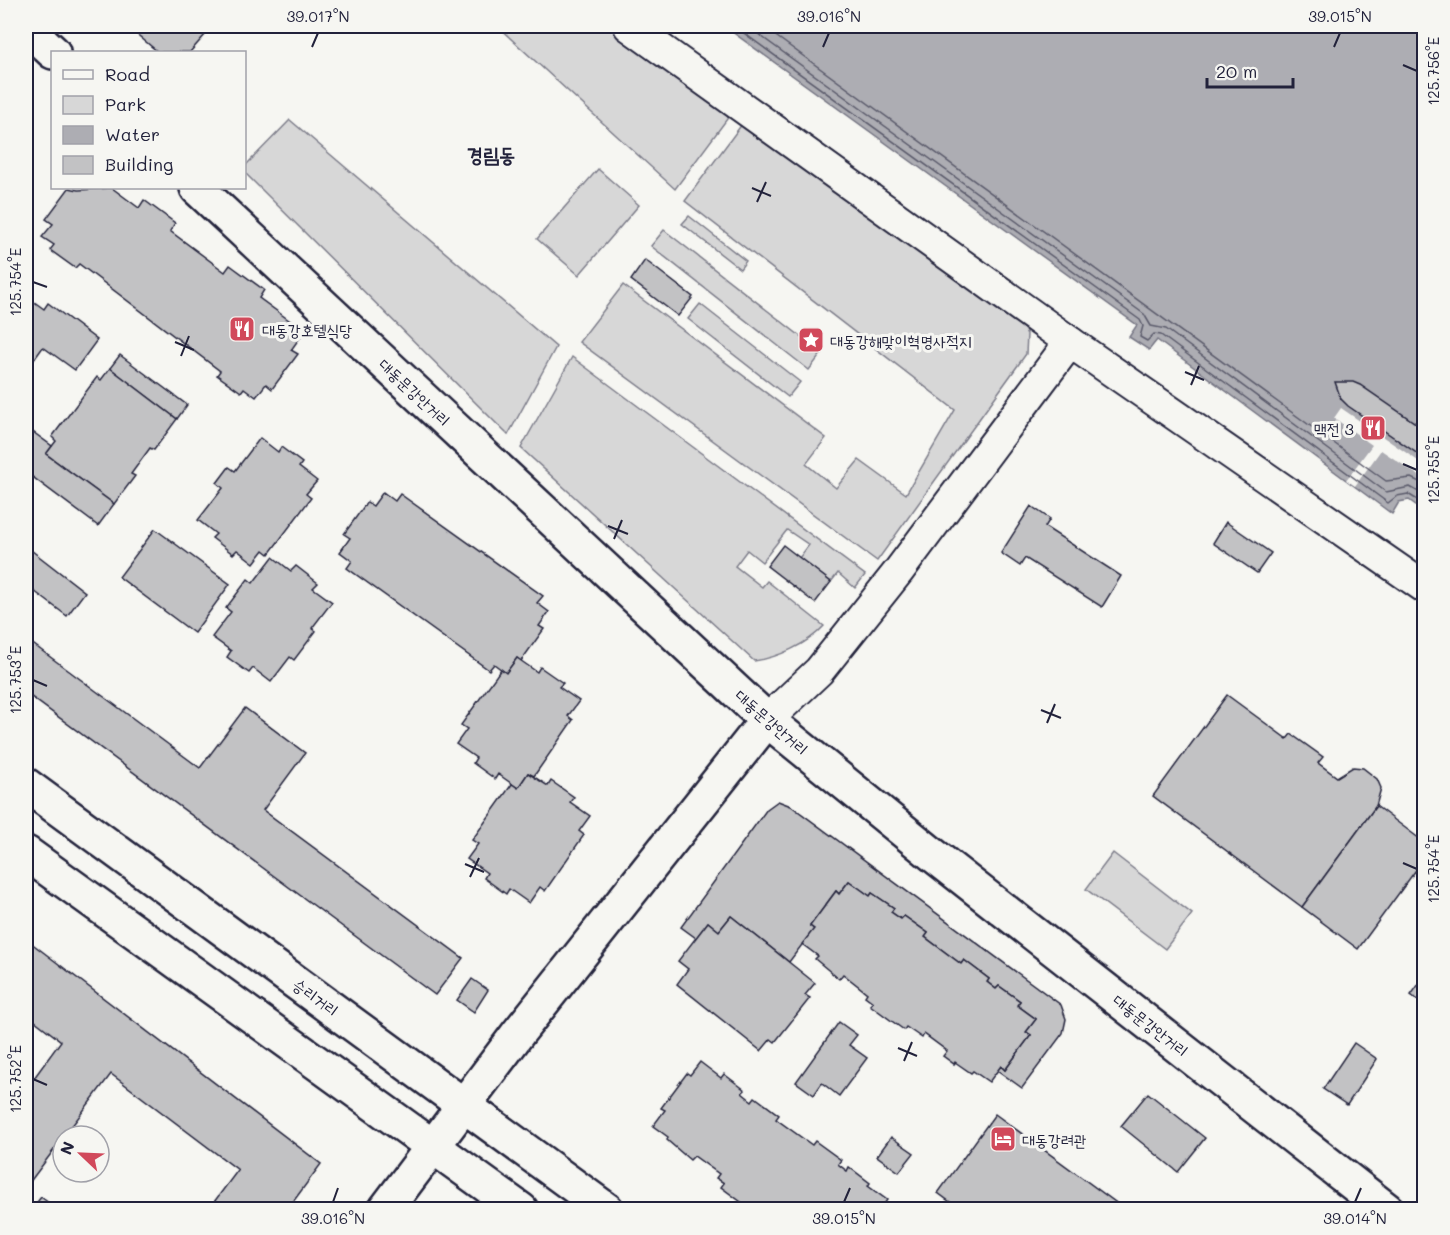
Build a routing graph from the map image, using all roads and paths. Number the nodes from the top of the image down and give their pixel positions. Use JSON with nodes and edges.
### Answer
{"nodes":[{"id":1,"x":629,"y":26,"type":"edge"},
{"id":2,"x":26,"y":27,"type":"edge"},
{"id":3,"x":52,"y":51,"type":"edge"},
{"id":4,"x":198,"y":189,"type":"edge"},
{"id":5,"x":1070,"y":342,"type":"junction"},
{"id":6,"x":1425,"y":587,"type":"edge"},
{"id":7,"x":767,"y":720,"type":"junction"},
{"id":8,"x":26,"y":785,"type":"edge"},
{"id":9,"x":26,"y":853,"type":"edge"},
{"id":10,"x":465,"y":1104,"type":"junction"},
{"id":11,"x":433,"y":1145,"type":"junction"},
{"id":12,"x":385,"y":1209,"type":"edge"},
{"id":13,"x":521,"y":1209,"type":"edge"},
{"id":14,"x":607,"y":1209,"type":"edge"},
{"id":15,"x":1387,"y":1209,"type":"edge"}],
"edges":[{"from":1,"to":5,"type":"street"},
{"from":2,"to":3,"type":"street"},
{"from":4,"to":7,"type":"street","name":"대동문강안거리"},
{"from":5,"to":6,"type":"street"},
{"from":5,"to":7,"type":"street"},
{"from":7,"to":10,"type":"street"},
{"from":7,"to":15,"type":"street","name":"대동문강안거리"},
{"from":8,"to":10,"type":"street","name":"승리거리"},
{"from":9,"to":11,"type":"street"},
{"from":10,"to":11,"type":"street"},
{"from":10,"to":14,"type":"street","name":"승리거리"},
{"from":11,"to":12,"type":"street"},
{"from":11,"to":13,"type":"street"}]}
